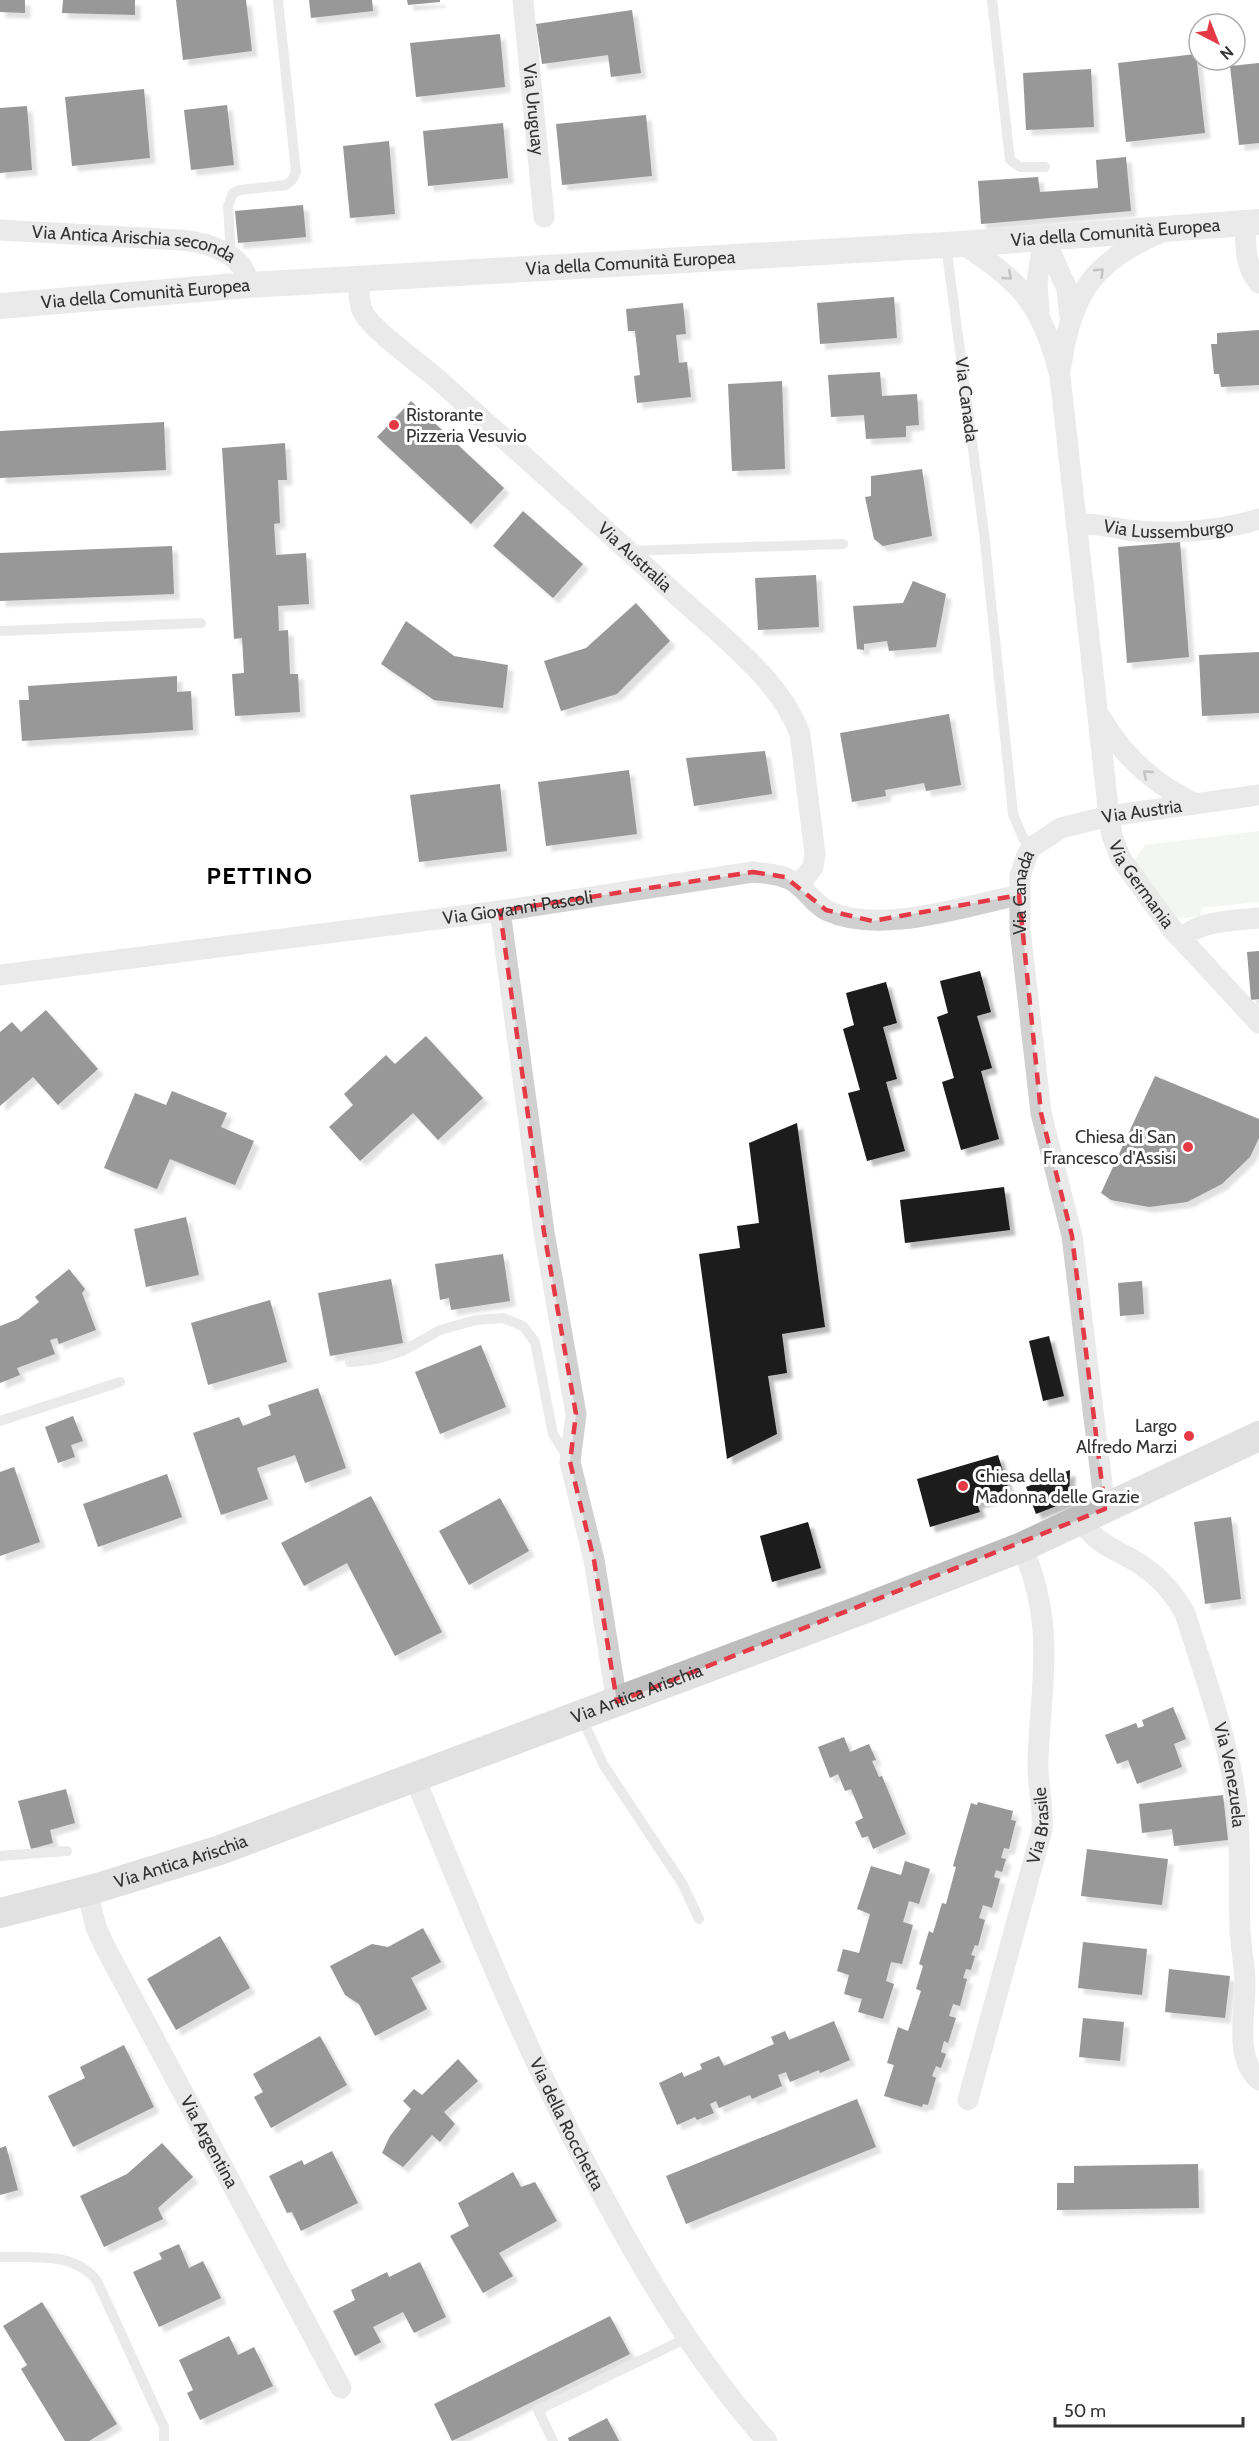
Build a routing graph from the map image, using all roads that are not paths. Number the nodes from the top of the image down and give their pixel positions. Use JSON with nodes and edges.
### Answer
{"nodes":[{"id":1,"x":278,"y":0,"type":"edge"},
{"id":2,"x":523,"y":0,"type":"edge"},
{"id":3,"x":992,"y":0,"type":"edge"},
{"id":4,"x":1046,"y":167,"type":"dead end"},
{"id":5,"x":544,"y":218,"type":"dead end"},
{"id":6,"x":1252,"y":223,"type":"edge"},
{"id":7,"x":1174,"y":227,"type":"junction"},
{"id":8,"x":0,"y":230,"type":"edge"},
{"id":9,"x":1044,"y":237,"type":"junction"},
{"id":10,"x":954,"y":244,"type":"junction"},
{"id":11,"x":231,"y":256,"type":"junction"},
{"id":12,"x":359,"y":279,"type":"junction"},
{"id":13,"x":1259,"y":283,"type":"edge"},
{"id":14,"x":248,"y":285,"type":"junction"},
{"id":15,"x":0,"y":306,"type":"edge"},
{"id":16,"x":1041,"y":320,"type":"junction"},
{"id":17,"x":1070,"y":321,"type":"junction"},
{"id":18,"x":1060,"y":376,"type":"junction"},
{"id":19,"x":1259,"y":519,"type":"edge"},
{"id":20,"x":1077,"y":524,"type":"junction"},
{"id":21,"x":843,"y":544,"type":"dead end"},
{"id":22,"x":628,"y":551,"type":"junction"},
{"id":23,"x":201,"y":623,"type":"dead end"},
{"id":24,"x":0,"y":631,"type":"edge"},
{"id":25,"x":1098,"y":713,"type":"junction"},
{"id":26,"x":1259,"y":795,"type":"edge"},
{"id":27,"x":1197,"y":804,"type":"junction"},
{"id":28,"x":1109,"y":816,"type":"junction"},
{"id":29,"x":1032,"y":847,"type":"junction"},
{"id":30,"x":799,"y":885,"type":"junction"},
{"id":31,"x":1019,"y":895,"type":"junction"},
{"id":32,"x":500,"y":911,"type":"junction"},
{"id":33,"x":1259,"y":918,"type":"edge"},
{"id":34,"x":1181,"y":938,"type":"junction"},
{"id":35,"x":0,"y":975,"type":"edge"},
{"id":36,"x":1259,"y":1023,"type":"edge"},
{"id":37,"x":350,"y":1362,"type":"dead end"},
{"id":38,"x":120,"y":1382,"type":"dead end"},
{"id":39,"x":0,"y":1421,"type":"edge"},
{"id":40,"x":1259,"y":1436,"type":"edge"},
{"id":41,"x":570,"y":1462,"type":"junction"},
{"id":42,"x":1093,"y":1515,"type":"junction"},
{"id":43,"x":1022,"y":1547,"type":"junction"},
{"id":44,"x":617,"y":1702,"type":"junction"},
{"id":45,"x":581,"y":1716,"type":"junction"},
{"id":46,"x":415,"y":1778,"type":"junction"},
{"id":47,"x":67,"y":1851,"type":"dead end"},
{"id":48,"x":0,"y":1856,"type":"edge"},
{"id":49,"x":87,"y":1891,"type":"junction"},
{"id":50,"x":0,"y":1913,"type":"edge"},
{"id":51,"x":699,"y":1919,"type":"dead end"},
{"id":52,"x":1259,"y":2080,"type":"edge"},
{"id":53,"x":968,"y":2100,"type":"dead end"},
{"id":54,"x":0,"y":2257,"type":"edge"},
{"id":55,"x":687,"y":2338,"type":"junction"},
{"id":56,"x":340,"y":2388,"type":"dead end"},
{"id":57,"x":164,"y":2441,"type":"edge"},
{"id":58,"x":553,"y":2441,"type":"edge"},
{"id":59,"x":767,"y":2441,"type":"edge"}],
"edges":[{"from":1,"to":11,"type":"lane"},
{"from":2,"to":5,"type":"street","name":"Via Uruguay"},
{"from":3,"to":4,"type":"lane"},
{"from":6,"to":7,"type":"street","name":"Via della Comunità Europea"},
{"from":6,"to":13,"type":"street"},
{"from":7,"to":9,"type":"street","name":"Via della Comunità Europea"},
{"from":17,"to":7,"type":"street","name":"Via Germania","one_way":true},
{"from":8,"to":11,"type":"street","name":"Via Antica Arischia seconda"},
{"from":9,"to":10,"type":"street","name":"Via della Comunità Europea"},
{"from":9,"to":16,"type":"street","name":"Via Germania"},
{"from":9,"to":17,"type":"street","name":"Via Germania"},
{"from":10,"to":12,"type":"street","name":"Via della Comunità Europea"},
{"from":10,"to":16,"type":"street","name":"Via Germania","one_way":true},
{"from":10,"to":29,"type":"lane","name":"Via Canada"},
{"from":11,"to":14,"type":"street","name":"Via Antica Arischia seconda"},
{"from":12,"to":14,"type":"street","name":"Via della Comunità Europea"},
{"from":12,"to":22,"type":"street","name":"Via Australia"},
{"from":14,"to":15,"type":"street","name":"Via della Comunità Europea"},
{"from":16,"to":18,"type":"street","name":"Via Germania"},
{"from":17,"to":18,"type":"street","name":"Via Germania"},
{"from":18,"to":20,"type":"street","name":"Via Germania"},
{"from":19,"to":20,"type":"street","name":"Via Lussemburgo"},
{"from":20,"to":25,"type":"street","name":"Via Germania"},
{"from":21,"to":22,"type":"lane"},
{"from":22,"to":30,"type":"street","name":"Via Australia"},
{"from":23,"to":24,"type":"lane"},
{"from":27,"to":25,"type":"street","name":"Via Germania","one_way":true},
{"from":25,"to":28,"type":"street","name":"Via Germania"},
{"from":26,"to":27,"type":"street","name":"Via Austria"},
{"from":27,"to":28,"type":"street","name":"Via Austria"},
{"from":28,"to":29,"type":"street","name":"Via Austria"},
{"from":28,"to":34,"type":"street","name":"Via Germania"},
{"from":29,"to":31,"type":"street","name":"Via Canada"},
{"from":30,"to":31,"type":"street","name":"Via Giovanni Pascoli"},
{"from":30,"to":32,"type":"street","name":"Via Giovanni Pascoli"},
{"from":31,"to":42,"type":"street","name":"Via Canada"},
{"from":32,"to":35,"type":"street","name":"Via Giovanni Pascoli"},
{"from":32,"to":41,"type":"street"},
{"from":33,"to":34,"type":"street"},
{"from":34,"to":36,"type":"street","name":"Via Germania"},
{"from":37,"to":41,"type":"lane"},
{"from":38,"to":39,"type":"lane"},
{"from":40,"to":42,"type":"main road","name":"Via Antica Arischia"},
{"from":41,"to":44,"type":"street"},
{"from":42,"to":43,"type":"main road","name":"Via Antica Arischia"},
{"from":42,"to":52,"type":"street","name":"Via Venezuela"},
{"from":43,"to":44,"type":"main road","name":"Via Antica Arischia"},
{"from":43,"to":53,"type":"street","name":"Via Brasile"},
{"from":44,"to":45,"type":"main road","name":"Via Antica Arischia"},
{"from":45,"to":46,"type":"main road","name":"Via Antica Arischia"},
{"from":45,"to":51,"type":"lane"},
{"from":46,"to":49,"type":"main road","name":"Via Antica Arischia"},
{"from":46,"to":55,"type":"street","name":"Via della Rocchetta"},
{"from":47,"to":48,"type":"lane"},
{"from":49,"to":50,"type":"main road","name":"Via Antica Arischia"},
{"from":49,"to":56,"type":"street","name":"Via Argentina"},
{"from":54,"to":57,"type":"lane"},
{"from":55,"to":58,"type":"lane"},
{"from":55,"to":59,"type":"street","name":"Via della Rocchetta"}]}
